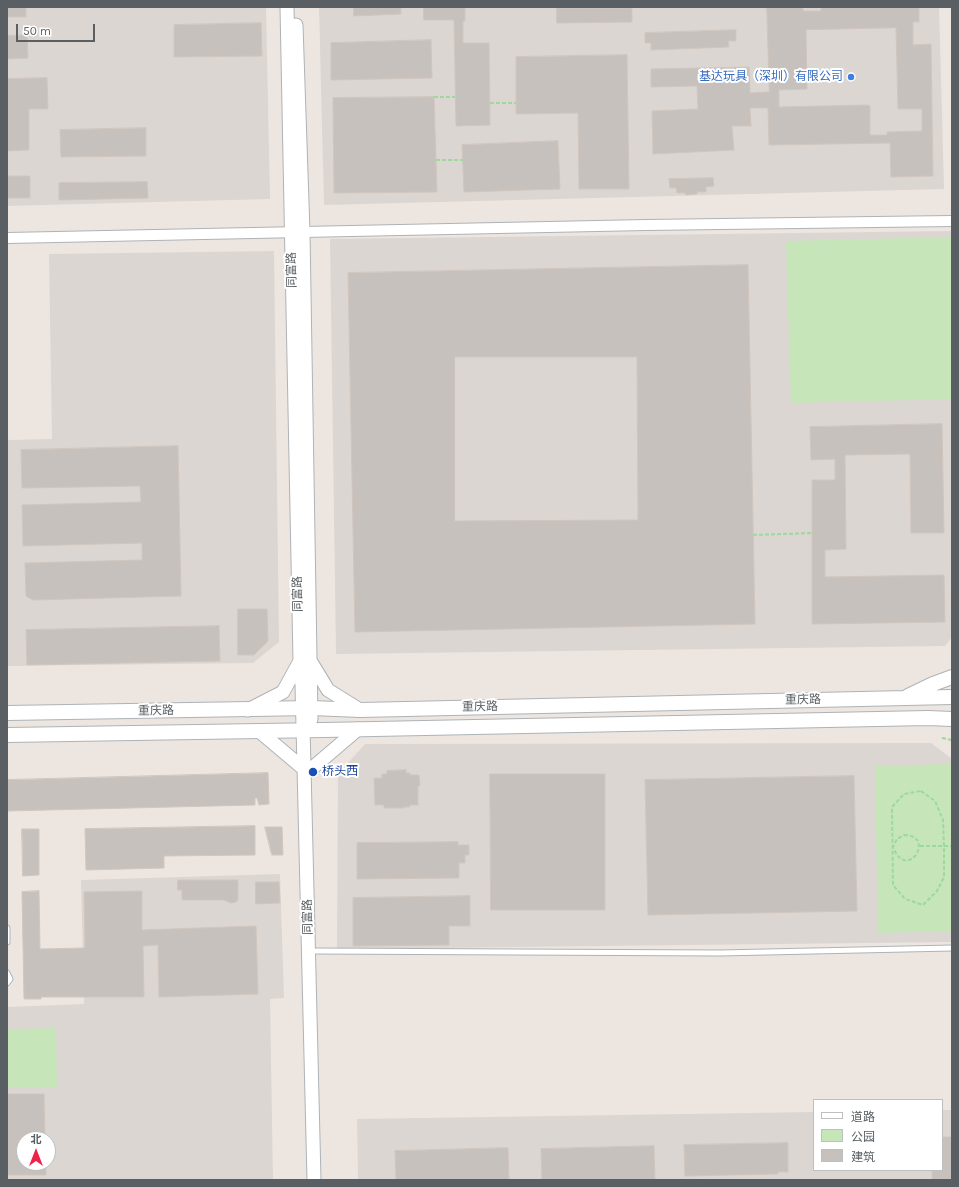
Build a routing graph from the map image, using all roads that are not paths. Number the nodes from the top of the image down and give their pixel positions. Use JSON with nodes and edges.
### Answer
{"nodes":[{"id":1,"x":287,"y":7,"type":"edge"},
{"id":2,"x":296,"y":7,"type":"edge"},
{"id":3,"x":952,"y":221,"type":"edge"},
{"id":4,"x":297,"y":232,"type":"junction"},
{"id":5,"x":7,"y":238,"type":"edge"},
{"id":6,"x":305,"y":662,"type":"junction"},
{"id":7,"x":952,"y":677,"type":"edge"},
{"id":8,"x":952,"y":697,"type":"edge"},
{"id":9,"x":905,"y":698,"type":"junction"},
{"id":10,"x":307,"y":708,"type":"junction"},
{"id":11,"x":248,"y":710,"type":"junction"},
{"id":12,"x":360,"y":710,"type":"junction"},
{"id":13,"x":7,"y":713,"type":"edge"},
{"id":14,"x":952,"y":719,"type":"edge"},
{"id":15,"x":358,"y":729,"type":"junction"},
{"id":16,"x":259,"y":731,"type":"junction"},
{"id":17,"x":307,"y":731,"type":"junction"},
{"id":18,"x":7,"y":735,"type":"edge"},
{"id":19,"x":307,"y":770,"type":"junction"},
{"id":20,"x":7,"y":928,"type":"edge"},
{"id":21,"x":7,"y":942,"type":"edge"},
{"id":22,"x":952,"y":948,"type":"edge"},
{"id":23,"x":315,"y":951,"type":"junction"},
{"id":24,"x":7,"y":973,"type":"edge"},
{"id":25,"x":7,"y":983,"type":"edge"},
{"id":26,"x":314,"y":1180,"type":"edge"},
{"id":27,"x":321,"y":1180,"type":"edge"}],
"edges":[{"from":1,"to":4,"type":"street","name":"同富路"},
{"from":2,"to":4,"type":"street","name":"同富路"},
{"from":3,"to":4,"type":"street"},
{"from":4,"to":5,"type":"street"},
{"from":4,"to":6,"type":"street","name":"同富路"},
{"from":6,"to":10,"type":"street","name":"同富路"},
{"from":6,"to":11,"type":"street"},
{"from":6,"to":12,"type":"street"},
{"from":7,"to":9,"type":"main road"},
{"from":8,"to":9,"type":"main road","name":"重庆路"},
{"from":9,"to":12,"type":"main road","name":"重庆路"},
{"from":10,"to":11,"type":"main road","name":"重庆路"},
{"from":10,"to":12,"type":"main road","name":"重庆路"},
{"from":10,"to":17,"type":"street","name":"同富路"},
{"from":11,"to":13,"type":"main road","name":"重庆路"},
{"from":14,"to":15,"type":"main road","name":"重庆路"},
{"from":15,"to":17,"type":"main road","name":"重庆路"},
{"from":15,"to":19,"type":"street"},
{"from":16,"to":17,"type":"main road","name":"重庆路"},
{"from":16,"to":18,"type":"main road","name":"重庆路"},
{"from":16,"to":19,"type":"street"},
{"from":17,"to":19,"type":"street","name":"同富路"},
{"from":19,"to":23,"type":"street","name":"同富路"},
{"from":19,"to":26,"type":"street","name":"同富路"},
{"from":20,"to":21,"type":"lane"},
{"from":22,"to":23,"type":"lane"},
{"from":23,"to":27,"type":"street","name":"同富路"},
{"from":24,"to":25,"type":"lane"}]}
